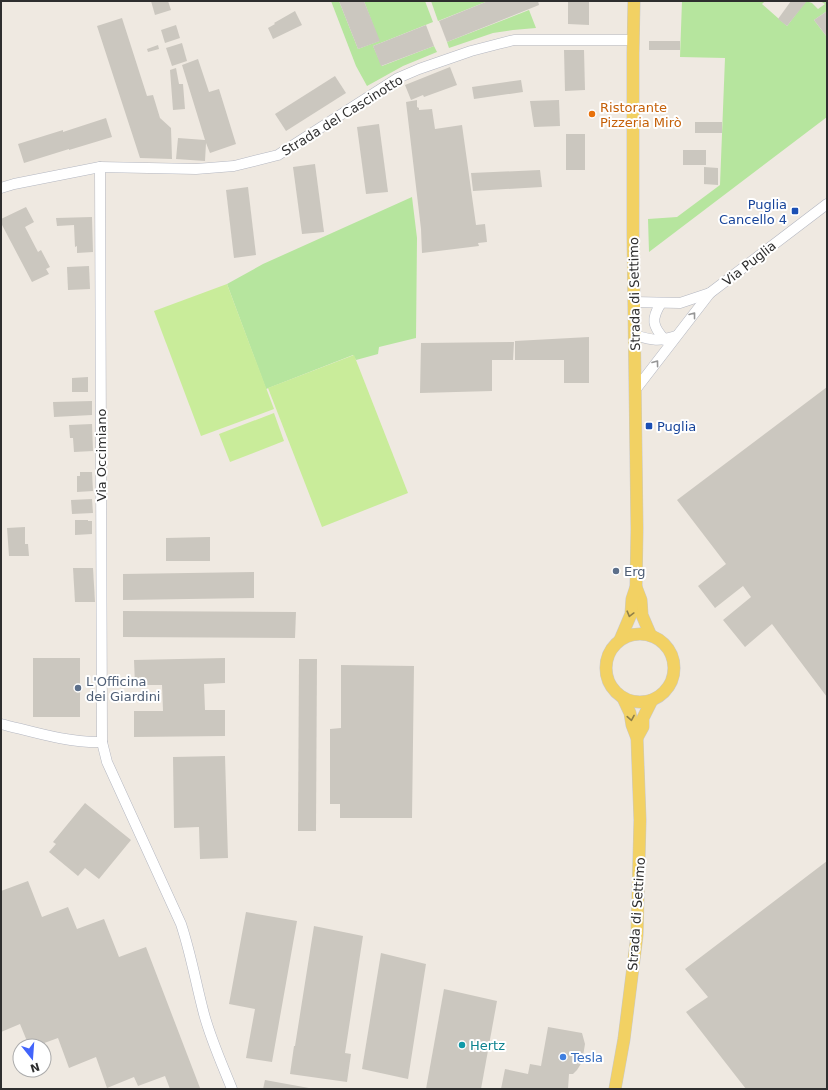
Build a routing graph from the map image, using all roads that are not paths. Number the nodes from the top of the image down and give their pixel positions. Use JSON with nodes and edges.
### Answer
{"nodes":[{"id":1,"x":634,"y":1,"type":"edge"},
{"id":2,"x":633,"y":40,"type":"junction"},
{"id":3,"x":100,"y":167,"type":"junction"},
{"id":4,"x":1,"y":188,"type":"edge"},
{"id":5,"x":827,"y":204,"type":"edge"},
{"id":6,"x":710,"y":293,"type":"junction"},
{"id":7,"x":634,"y":302,"type":"junction"},
{"id":8,"x":661,"y":303,"type":"junction"},
{"id":9,"x":634,"y":335,"type":"junction"},
{"id":10,"x":676,"y":336,"type":"junction"},
{"id":11,"x":665,"y":340,"type":"junction"},
{"id":12,"x":636,"y":389,"type":"junction"},
{"id":13,"x":636,"y":587,"type":"junction"},
{"id":14,"x":651,"y":636,"type":"junction"},
{"id":15,"x":620,"y":640,"type":"junction"},
{"id":16,"x":624,"y":698,"type":"junction"},
{"id":17,"x":652,"y":700,"type":"junction"},
{"id":18,"x":1,"y":724,"type":"edge"},
{"id":19,"x":637,"y":738,"type":"junction"},
{"id":20,"x":102,"y":742,"type":"junction"},
{"id":21,"x":232,"y":1089,"type":"edge"},
{"id":22,"x":615,"y":1089,"type":"edge"}],
"edges":[{"from":1,"to":2,"type":"main road","name":"Strada di Settimo"},
{"from":2,"to":3,"type":"street","name":"Strada del Cascinotto"},
{"from":2,"to":7,"type":"main road","name":"Strada di Settimo"},
{"from":3,"to":4,"type":"street","name":"Strada del Cascinotto"},
{"from":3,"to":20,"type":"street","name":"Via Occimiano"},
{"from":5,"to":6,"type":"street","name":"Via Puglia"},
{"from":6,"to":8,"type":"street","name":"Via Puglia"},
{"from":10,"to":6,"type":"street","name":"Via Puglia","one_way":true},
{"from":7,"to":8,"type":"street","name":"Via Puglia"},
{"from":7,"to":9,"type":"main road","name":"Strada di Settimo"},
{"from":8,"to":11,"type":"street"},
{"from":9,"to":11,"type":"street"},
{"from":9,"to":12,"type":"main road","name":"Strada di Settimo"},
{"from":10,"to":11,"type":"street"},
{"from":12,"to":10,"type":"street","name":"Via Puglia","one_way":true},
{"from":12,"to":13,"type":"main road","name":"Strada di Settimo"},
{"from":13,"to":14,"type":"main road","name":"Strada di Settimo"},
{"from":13,"to":15,"type":"main road","name":"Strada di Settimo","one_way":true},
{"from":14,"to":15,"type":"main road"},
{"from":14,"to":17,"type":"main road"},
{"from":15,"to":16,"type":"main road"},
{"from":16,"to":17,"type":"main road"},
{"from":16,"to":19,"type":"main road","name":"Strada di Settimo","one_way":true},
{"from":17,"to":19,"type":"main road","name":"Strada di Settimo"},
{"from":18,"to":20,"type":"street"},
{"from":19,"to":22,"type":"main road","name":"Strada di Settimo"},
{"from":20,"to":21,"type":"street","name":"Via Occimiano"}]}
